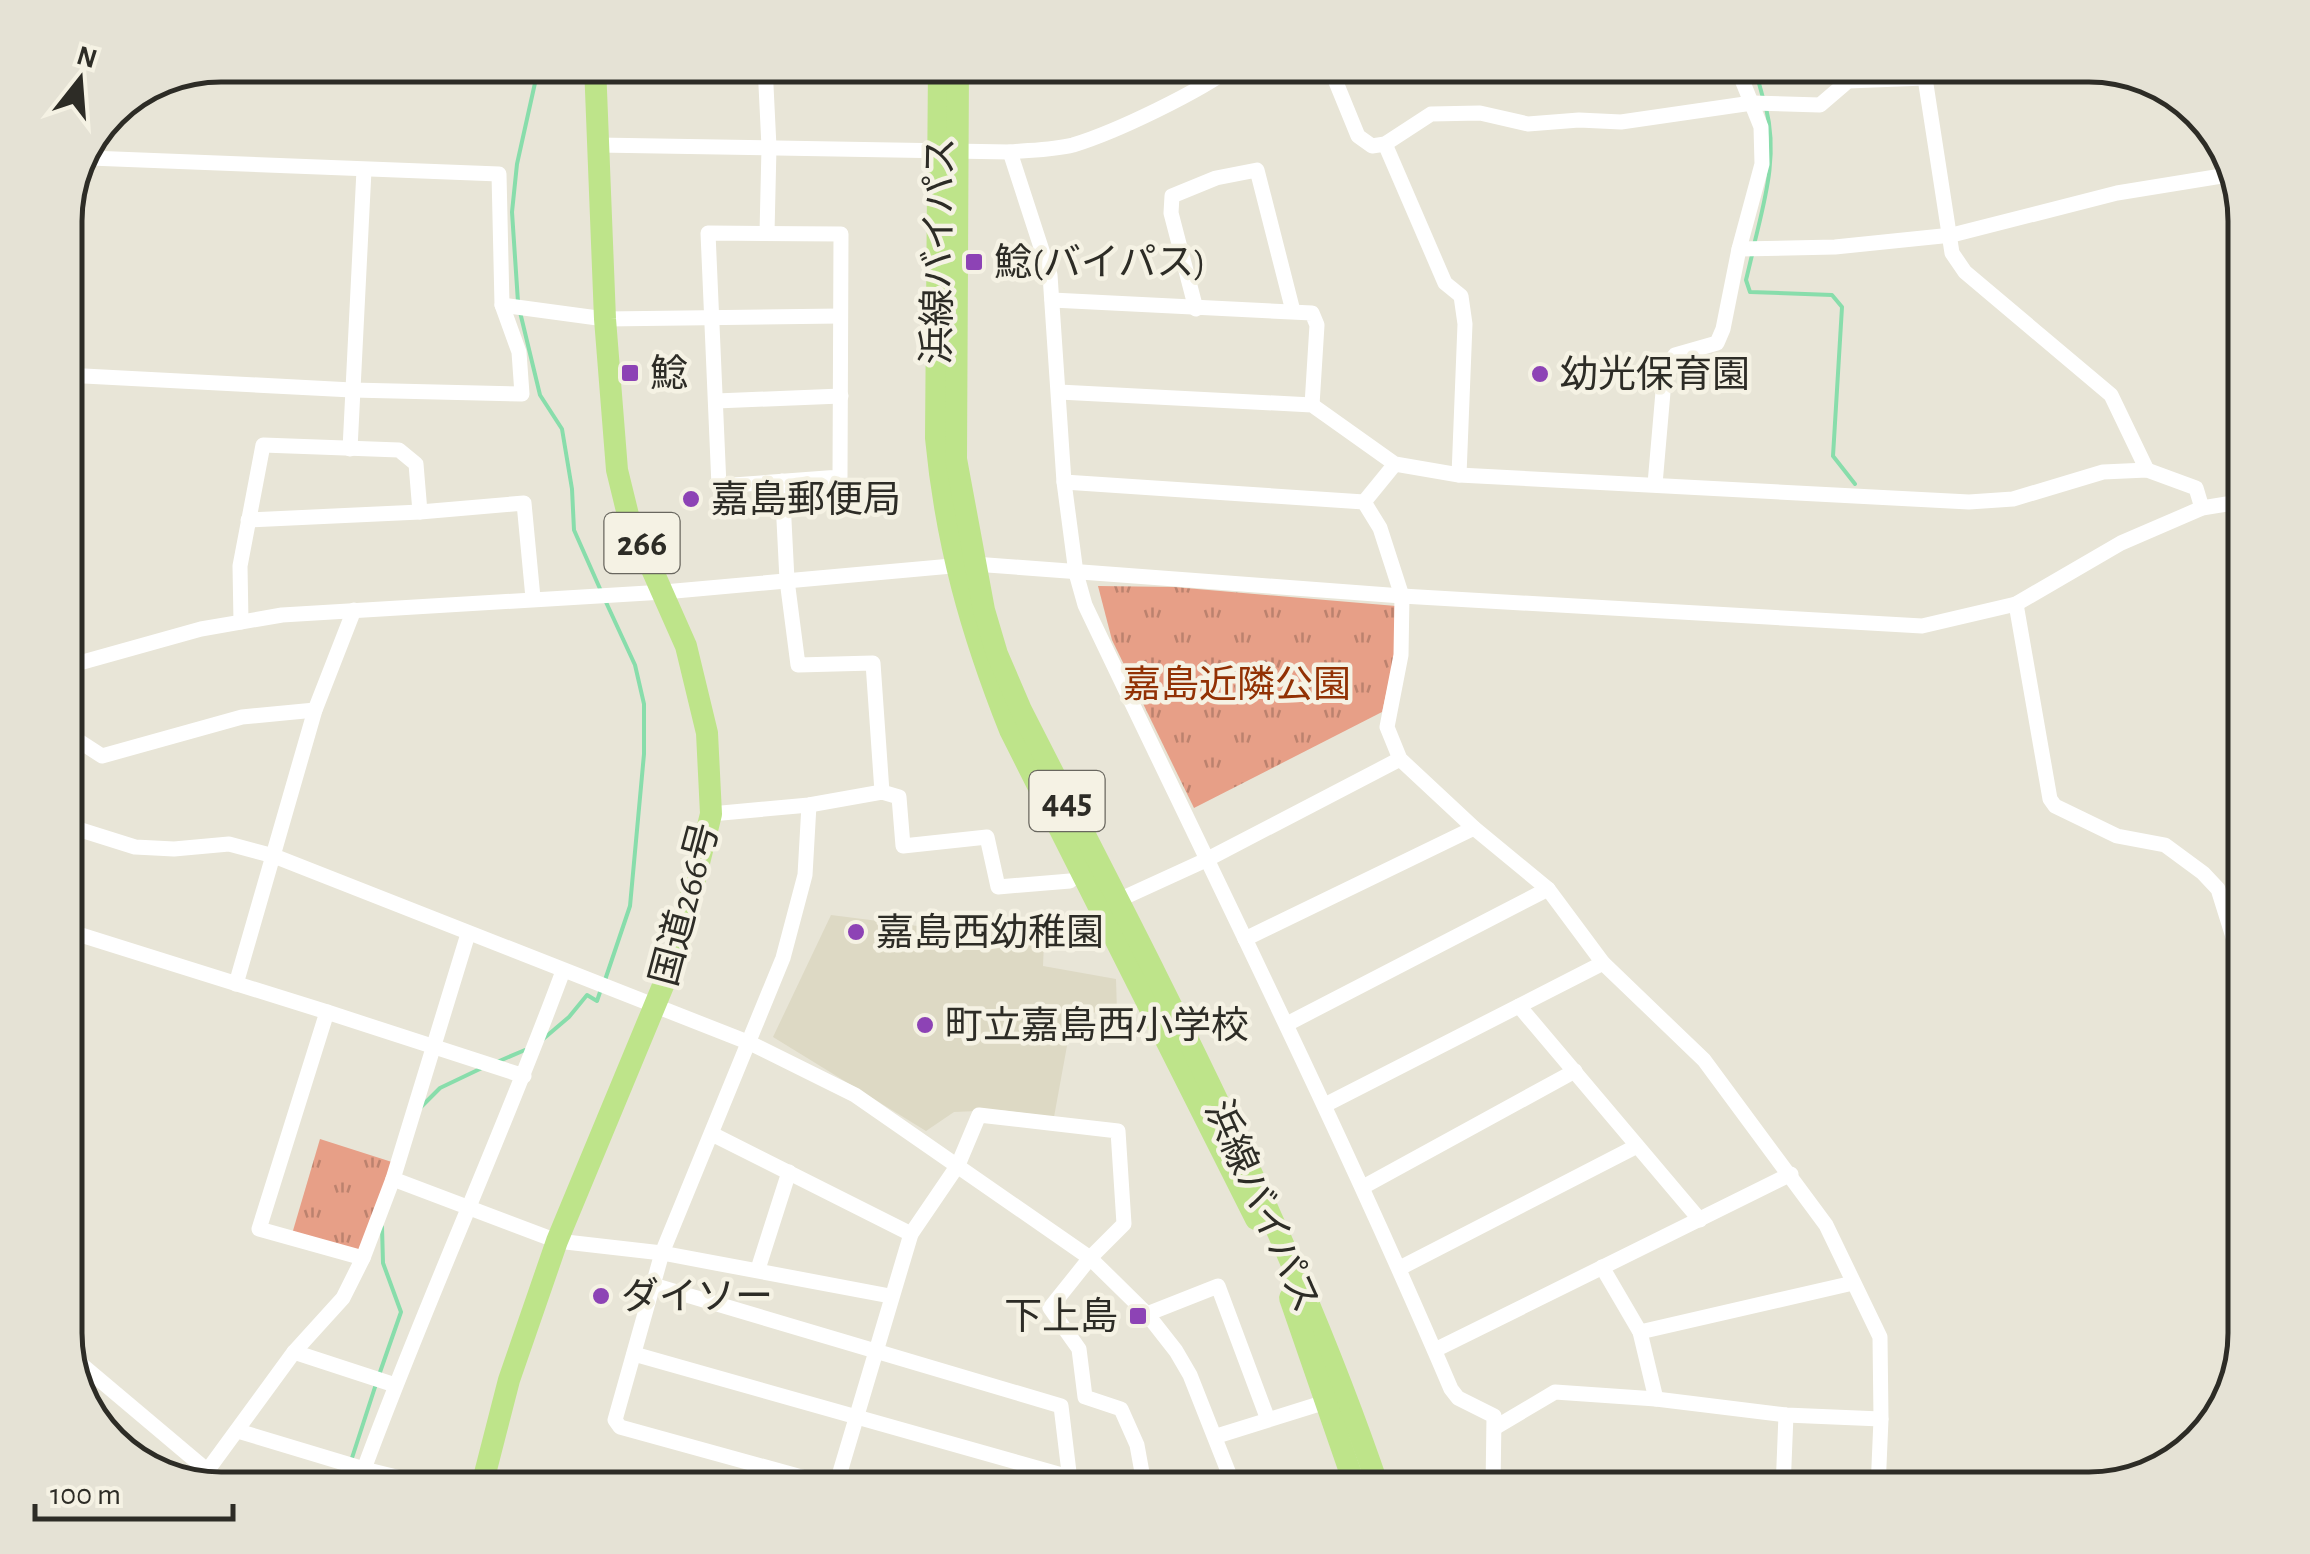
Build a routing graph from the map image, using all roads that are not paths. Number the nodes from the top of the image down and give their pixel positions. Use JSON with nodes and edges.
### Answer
{"nodes":[{"id":1,"x":596,"y":82,"type":"edge"},
{"id":2,"x":766,"y":82,"type":"edge"},
{"id":3,"x":941,"y":82,"type":"edge"},
{"id":4,"x":956,"y":82,"type":"edge"},
{"id":5,"x":1204,"y":82,"type":"edge"},
{"id":6,"x":1336,"y":82,"type":"edge"},
{"id":7,"x":1743,"y":82,"type":"edge"},
{"id":8,"x":1847,"y":82,"type":"edge"},
{"id":9,"x":1926,"y":82,"type":"edge"},
{"id":10,"x":1752,"y":103,"type":"junction"},
{"id":11,"x":1384,"y":144,"type":"junction"},
{"id":12,"x":598,"y":145,"type":"junction"},
{"id":13,"x":769,"y":147,"type":"junction"},
{"id":14,"x":949,"y":149,"type":"junction"},
{"id":15,"x":1010,"y":152,"type":"junction"},
{"id":16,"x":98,"y":158,"type":"edge"},
{"id":17,"x":364,"y":170,"type":"junction"},
{"id":18,"x":2220,"y":176,"type":"edge"},
{"id":19,"x":768,"y":233,"type":"junction"},
{"id":20,"x":1952,"y":235,"type":"junction"},
{"id":21,"x":1739,"y":249,"type":"junction"},
{"id":22,"x":1052,"y":300,"type":"junction"},
{"id":23,"x":502,"y":304,"type":"junction"},
{"id":24,"x":1196,"y":308,"type":"junction"},
{"id":25,"x":1293,"y":311,"type":"junction"},
{"id":26,"x":840,"y":316,"type":"junction"},
{"id":27,"x":710,"y":317,"type":"junction"},
{"id":28,"x":605,"y":319,"type":"junction"},
{"id":29,"x":83,"y":376,"type":"edge"},
{"id":30,"x":352,"y":390,"type":"junction"},
{"id":31,"x":1060,"y":392,"type":"junction"},
{"id":32,"x":841,"y":396,"type":"junction"},
{"id":33,"x":716,"y":401,"type":"junction"},
{"id":34,"x":1312,"y":405,"type":"junction"},
{"id":35,"x":350,"y":449,"type":"junction"},
{"id":36,"x":1395,"y":464,"type":"junction"},
{"id":37,"x":2147,"y":470,"type":"junction"},
{"id":38,"x":1459,"y":475,"type":"junction"},
{"id":39,"x":782,"y":481,"type":"junction"},
{"id":40,"x":1064,"y":482,"type":"junction"},
{"id":41,"x":1655,"y":484,"type":"junction"},
{"id":42,"x":1364,"y":502,"type":"junction"},
{"id":43,"x":2228,"y":503,"type":"edge"},
{"id":44,"x":2202,"y":508,"type":"junction"},
{"id":45,"x":420,"y":512,"type":"junction"},
{"id":46,"x":248,"y":520,"type":"junction"},
{"id":47,"x":964,"y":565,"type":"junction"},
{"id":48,"x":1076,"y":572,"type":"junction"},
{"id":49,"x":787,"y":580,"type":"junction"},
{"id":50,"x":664,"y":592,"type":"junction"},
{"id":51,"x":1402,"y":596,"type":"junction"},
{"id":52,"x":533,"y":598,"type":"junction"},
{"id":53,"x":2016,"y":604,"type":"junction"},
{"id":54,"x":354,"y":610,"type":"junction"},
{"id":55,"x":241,"y":622,"type":"junction"},
{"id":56,"x":83,"y":662,"type":"edge"},
{"id":57,"x":314,"y":710,"type":"junction"},
{"id":58,"x":83,"y":744,"type":"edge"},
{"id":59,"x":1400,"y":759,"type":"junction"},
{"id":60,"x":882,"y":792,"type":"junction"},
{"id":61,"x":809,"y":805,"type":"junction"},
{"id":62,"x":711,"y":814,"type":"junction"},
{"id":63,"x":1474,"y":828,"type":"junction"},
{"id":64,"x":83,"y":831,"type":"edge"},
{"id":65,"x":274,"y":856,"type":"junction"},
{"id":66,"x":1206,"y":860,"type":"junction"},
{"id":67,"x":1070,"y":881,"type":"dead end"},
{"id":68,"x":1548,"y":889,"type":"junction"},
{"id":69,"x":1108,"y":905,"type":"junction"},
{"id":70,"x":2228,"y":921,"type":"edge"},
{"id":71,"x":468,"y":934,"type":"junction"},
{"id":72,"x":83,"y":936,"type":"edge"},
{"id":73,"x":1245,"y":939,"type":"junction"},
{"id":74,"x":1603,"y":963,"type":"junction"},
{"id":75,"x":563,"y":970,"type":"junction"},
{"id":76,"x":236,"y":984,"type":"junction"},
{"id":77,"x":655,"y":1006,"type":"junction"},
{"id":78,"x":1519,"y":1006,"type":"junction"},
{"id":79,"x":327,"y":1012,"type":"junction"},
{"id":80,"x":1287,"y":1024,"type":"junction"},
{"id":81,"x":750,"y":1044,"type":"junction"},
{"id":82,"x":432,"y":1048,"type":"junction"},
{"id":83,"x":1574,"y":1071,"type":"junction"},
{"id":84,"x":524,"y":1076,"type":"junction"},
{"id":85,"x":1324,"y":1105,"type":"junction"},
{"id":86,"x":712,"y":1134,"type":"junction"},
{"id":87,"x":1638,"y":1146,"type":"junction"},
{"id":88,"x":958,"y":1165,"type":"junction"},
{"id":89,"x":789,"y":1172,"type":"junction"},
{"id":90,"x":1791,"y":1174,"type":"junction"},
{"id":91,"x":393,"y":1179,"type":"junction"},
{"id":92,"x":1363,"y":1188,"type":"junction"},
{"id":93,"x":470,"y":1207,"type":"junction"},
{"id":94,"x":1700,"y":1220,"type":"junction"},
{"id":95,"x":911,"y":1234,"type":"junction"},
{"id":96,"x":557,"y":1241,"type":"junction"},
{"id":97,"x":662,"y":1252,"type":"junction"},
{"id":98,"x":363,"y":1258,"type":"junction"},
{"id":99,"x":1090,"y":1258,"type":"junction"},
{"id":100,"x":1602,"y":1267,"type":"junction"},
{"id":101,"x":1400,"y":1268,"type":"junction"},
{"id":102,"x":758,"y":1269,"type":"junction"},
{"id":103,"x":1854,"y":1283,"type":"junction"},
{"id":104,"x":653,"y":1285,"type":"junction"},
{"id":105,"x":890,"y":1296,"type":"junction"},
{"id":106,"x":1147,"y":1314,"type":"junction"},
{"id":107,"x":1640,"y":1332,"type":"junction"},
{"id":108,"x":1435,"y":1350,"type":"junction"},
{"id":109,"x":874,"y":1351,"type":"junction"},
{"id":110,"x":294,"y":1352,"type":"junction"},
{"id":111,"x":634,"y":1354,"type":"junction"},
{"id":112,"x":88,"y":1371,"type":"edge"},
{"id":113,"x":396,"y":1385,"type":"junction"},
{"id":114,"x":1656,"y":1399,"type":"junction"},
{"id":115,"x":1338,"y":1400,"type":"junction"},
{"id":116,"x":1786,"y":1415,"type":"junction"},
{"id":117,"x":1267,"y":1417,"type":"junction"},
{"id":118,"x":855,"y":1418,"type":"junction"},
{"id":119,"x":1882,"y":1419,"type":"junction"},
{"id":120,"x":1496,"y":1427,"type":"junction"},
{"id":121,"x":238,"y":1431,"type":"junction"},
{"id":122,"x":1216,"y":1436,"type":"junction"},
{"id":123,"x":195,"y":1469,"type":"edge"},
{"id":124,"x":364,"y":1469,"type":"junction"},
{"id":125,"x":209,"y":1471,"type":"edge"},
{"id":126,"x":376,"y":1472,"type":"edge"},
{"id":127,"x":485,"y":1472,"type":"edge"},
{"id":128,"x":782,"y":1472,"type":"edge"},
{"id":129,"x":843,"y":1472,"type":"edge"},
{"id":130,"x":1034,"y":1472,"type":"edge"},
{"id":131,"x":1069,"y":1472,"type":"edge"},
{"id":132,"x":1142,"y":1472,"type":"edge"},
{"id":133,"x":1229,"y":1472,"type":"edge"},
{"id":134,"x":1353,"y":1472,"type":"edge"},
{"id":135,"x":1370,"y":1472,"type":"edge"},
{"id":136,"x":1494,"y":1472,"type":"edge"},
{"id":137,"x":1784,"y":1472,"type":"edge"},
{"id":138,"x":1879,"y":1472,"type":"edge"}],
"edges":[{"from":1,"to":12,"type":"highway","name":"国道266号","number":"266"},
{"from":2,"to":13,"type":"street"},
{"from":3,"to":14,"type":"highway","name":"浜線バイパス","number":"445"},
{"from":4,"to":14,"type":"highway","name":"浜線バイパス","number":"445"},
{"from":5,"to":15,"type":"street"},
{"from":6,"to":11,"type":"street"},
{"from":7,"to":10,"type":"street"},
{"from":8,"to":10,"type":"street"},
{"from":9,"to":20,"type":"street"},
{"from":10,"to":11,"type":"street"},
{"from":10,"to":21,"type":"street"},
{"from":11,"to":38,"type":"street"},
{"from":12,"to":13,"type":"street"},
{"from":12,"to":28,"type":"highway","name":"国道266号","number":"266"},
{"from":13,"to":14,"type":"street"},
{"from":13,"to":19,"type":"street"},
{"from":14,"to":15,"type":"street"},
{"from":14,"to":47,"type":"highway","name":"浜線バイパス","number":"445"},
{"from":15,"to":22,"type":"street"},
{"from":16,"to":17,"type":"street"},
{"from":17,"to":23,"type":"street"},
{"from":17,"to":30,"type":"street"},
{"from":18,"to":20,"type":"street"},
{"from":19,"to":26,"type":"street"},
{"from":19,"to":27,"type":"street"},
{"from":20,"to":21,"type":"street"},
{"from":20,"to":37,"type":"street"},
{"from":21,"to":41,"type":"street"},
{"from":22,"to":24,"type":"street"},
{"from":22,"to":31,"type":"street"},
{"from":23,"to":28,"type":"street"},
{"from":23,"to":30,"type":"street"},
{"from":24,"to":25,"type":"street"},
{"from":24,"to":25,"type":"street"},
{"from":25,"to":34,"type":"street"},
{"from":26,"to":27,"type":"street"},
{"from":26,"to":32,"type":"street"},
{"from":27,"to":28,"type":"street"},
{"from":27,"to":33,"type":"street"},
{"from":28,"to":50,"type":"highway","name":"国道266号","number":"266"},
{"from":29,"to":30,"type":"street"},
{"from":30,"to":35,"type":"street"},
{"from":31,"to":34,"type":"street"},
{"from":31,"to":40,"type":"street"},
{"from":32,"to":33,"type":"street"},
{"from":32,"to":39,"type":"street"},
{"from":33,"to":39,"type":"street"},
{"from":34,"to":36,"type":"street"},
{"from":35,"to":45,"type":"street"},
{"from":35,"to":46,"type":"street"},
{"from":36,"to":38,"type":"street"},
{"from":36,"to":42,"type":"street"},
{"from":37,"to":41,"type":"street"},
{"from":37,"to":44,"type":"street"},
{"from":38,"to":41,"type":"street"},
{"from":39,"to":49,"type":"street"},
{"from":40,"to":42,"type":"street"},
{"from":40,"to":48,"type":"street"},
{"from":42,"to":51,"type":"street"},
{"from":43,"to":44,"type":"street"},
{"from":44,"to":53,"type":"street"},
{"from":45,"to":46,"type":"street"},
{"from":45,"to":52,"type":"street"},
{"from":46,"to":55,"type":"street"},
{"from":47,"to":48,"type":"street"},
{"from":47,"to":49,"type":"street"},
{"from":47,"to":69,"type":"highway","name":"浜線バイパス","number":"445"},
{"from":48,"to":51,"type":"street"},
{"from":48,"to":66,"type":"street"},
{"from":49,"to":50,"type":"street"},
{"from":49,"to":60,"type":"street"},
{"from":50,"to":52,"type":"street"},
{"from":50,"to":62,"type":"highway","name":"国道266号","number":"266"},
{"from":51,"to":53,"type":"street"},
{"from":51,"to":59,"type":"street"},
{"from":52,"to":54,"type":"street"},
{"from":53,"to":70,"type":"street"},
{"from":54,"to":55,"type":"street"},
{"from":54,"to":57,"type":"street"},
{"from":55,"to":56,"type":"street"},
{"from":57,"to":58,"type":"street"},
{"from":57,"to":65,"type":"street"},
{"from":59,"to":63,"type":"street"},
{"from":59,"to":66,"type":"street"},
{"from":60,"to":61,"type":"street"},
{"from":60,"to":67,"type":"street"},
{"from":61,"to":62,"type":"street"},
{"from":61,"to":81,"type":"street"},
{"from":62,"to":77,"type":"highway","name":"国道266号","number":"266"},
{"from":63,"to":68,"type":"street"},
{"from":63,"to":73,"type":"street"},
{"from":64,"to":65,"type":"street"},
{"from":65,"to":71,"type":"street"},
{"from":65,"to":76,"type":"street"},
{"from":66,"to":69,"type":"street"},
{"from":66,"to":73,"type":"street"},
{"from":68,"to":74,"type":"street"},
{"from":68,"to":80,"type":"street"},
{"from":69,"to":115,"type":"highway","name":"浜線バイパス","number":"445"},
{"from":71,"to":75,"type":"street"},
{"from":71,"to":82,"type":"street"},
{"from":72,"to":76,"type":"street"},
{"from":73,"to":80,"type":"street"},
{"from":74,"to":78,"type":"street"},
{"from":74,"to":90,"type":"street"},
{"from":75,"to":77,"type":"street"},
{"from":75,"to":84,"type":"street"},
{"from":76,"to":79,"type":"street"},
{"from":77,"to":81,"type":"street"},
{"from":77,"to":96,"type":"highway","name":"国道266号","number":"266"},
{"from":78,"to":83,"type":"street"},
{"from":78,"to":85,"type":"street"},
{"from":79,"to":82,"type":"street"},
{"from":79,"to":98,"type":"street"},
{"from":80,"to":85,"type":"street"},
{"from":81,"to":86,"type":"street"},
{"from":81,"to":88,"type":"street"},
{"from":82,"to":84,"type":"street"},
{"from":82,"to":91,"type":"street"},
{"from":83,"to":87,"type":"street"},
{"from":83,"to":92,"type":"street"},
{"from":84,"to":93,"type":"street"},
{"from":85,"to":92,"type":"street"},
{"from":86,"to":89,"type":"street"},
{"from":86,"to":97,"type":"street"},
{"from":87,"to":94,"type":"street"},
{"from":87,"to":101,"type":"street"},
{"from":88,"to":95,"type":"street"},
{"from":88,"to":99,"type":"street"},
{"from":88,"to":99,"type":"street"},
{"from":89,"to":95,"type":"street"},
{"from":89,"to":102,"type":"street"},
{"from":90,"to":94,"type":"street"},
{"from":90,"to":103,"type":"street"},
{"from":91,"to":93,"type":"street"},
{"from":91,"to":98,"type":"street"},
{"from":92,"to":101,"type":"street"},
{"from":93,"to":96,"type":"street"},
{"from":93,"to":113,"type":"street"},
{"from":94,"to":100,"type":"street"},
{"from":95,"to":105,"type":"street"},
{"from":96,"to":97,"type":"street"},
{"from":96,"to":127,"type":"highway","name":"国道266号","number":"266"},
{"from":97,"to":102,"type":"street"},
{"from":97,"to":104,"type":"street"},
{"from":98,"to":110,"type":"street"},
{"from":99,"to":106,"type":"street"},
{"from":99,"to":132,"type":"street"},
{"from":100,"to":107,"type":"street"},
{"from":100,"to":108,"type":"street"},
{"from":101,"to":108,"type":"street"},
{"from":102,"to":105,"type":"street"},
{"from":103,"to":107,"type":"street"},
{"from":103,"to":119,"type":"street"},
{"from":104,"to":109,"type":"street"},
{"from":104,"to":111,"type":"street"},
{"from":105,"to":109,"type":"street"},
{"from":106,"to":117,"type":"street"},
{"from":106,"to":122,"type":"street"},
{"from":107,"to":114,"type":"street"},
{"from":108,"to":120,"type":"street"},
{"from":109,"to":118,"type":"street"},
{"from":109,"to":131,"type":"street"},
{"from":110,"to":113,"type":"street"},
{"from":110,"to":121,"type":"street"},
{"from":111,"to":118,"type":"street"},
{"from":111,"to":128,"type":"street"},
{"from":112,"to":123,"type":"street"},
{"from":113,"to":124,"type":"street"},
{"from":114,"to":116,"type":"street"},
{"from":114,"to":120,"type":"street"},
{"from":115,"to":117,"type":"street"},
{"from":115,"to":134,"type":"highway","name":"浜線バイパス","number":"445"},
{"from":115,"to":135,"type":"highway","name":"浜線バイパス","number":"445"},
{"from":116,"to":119,"type":"street"},
{"from":116,"to":137,"type":"street"},
{"from":117,"to":122,"type":"street"},
{"from":118,"to":129,"type":"street"},
{"from":118,"to":130,"type":"street"},
{"from":119,"to":138,"type":"street"},
{"from":120,"to":136,"type":"street"},
{"from":121,"to":124,"type":"street"},
{"from":121,"to":125,"type":"street"},
{"from":122,"to":133,"type":"street"},
{"from":124,"to":126,"type":"street"}]}
